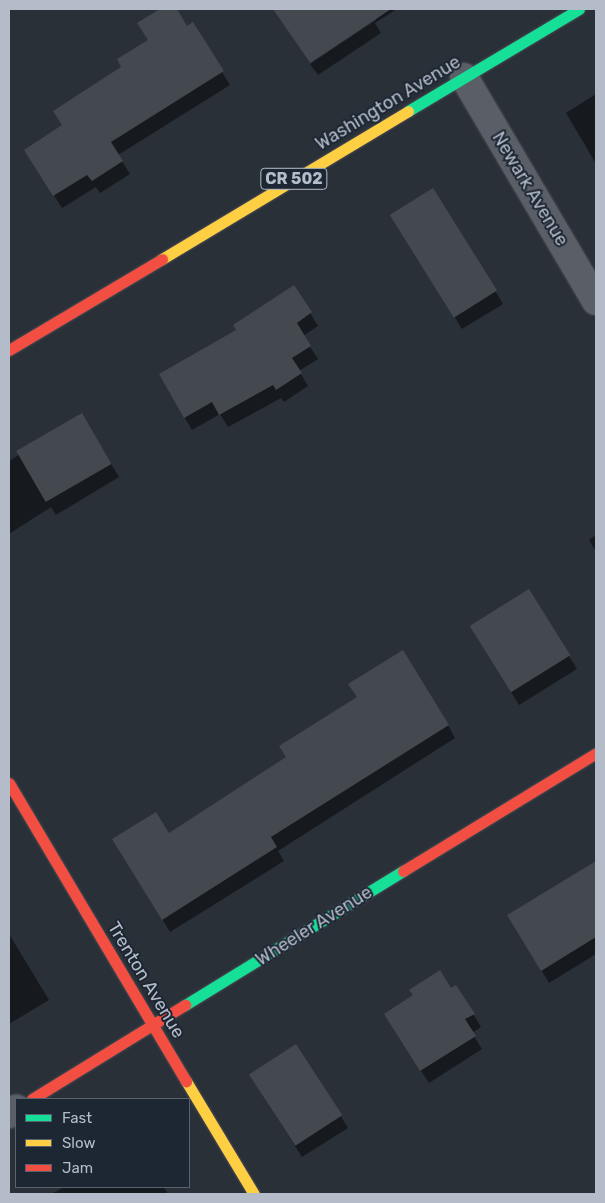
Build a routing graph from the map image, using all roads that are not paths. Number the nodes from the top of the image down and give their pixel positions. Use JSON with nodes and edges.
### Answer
{"nodes":[{"id":1,"x":579,"y":9,"type":"edge"},
{"id":2,"x":464,"y":77,"type":"junction"},
{"id":3,"x":596,"y":301,"type":"edge"},
{"id":4,"x":9,"y":350,"type":"edge"},
{"id":5,"x":596,"y":754,"type":"edge"},
{"id":6,"x":9,"y":783,"type":"edge"},
{"id":7,"x":153,"y":1025,"type":"junction"},
{"id":8,"x":34,"y":1098,"type":"edge"},
{"id":9,"x":254,"y":1194,"type":"edge"}],
"edges":[{"from":1,"to":2,"type":"street","name":"Washington Avenue","number":"CR 502"},
{"from":2,"to":3,"type":"street","name":"Newark Avenue"},
{"from":2,"to":4,"type":"street","name":"Washington Avenue","number":"CR 502"},
{"from":5,"to":7,"type":"street","name":"Wheeler Avenue"},
{"from":6,"to":7,"type":"street","name":"Trenton Avenue"},
{"from":7,"to":8,"type":"street","name":"Wheeler Avenue"},
{"from":7,"to":9,"type":"street","name":"Trenton Avenue"}]}
